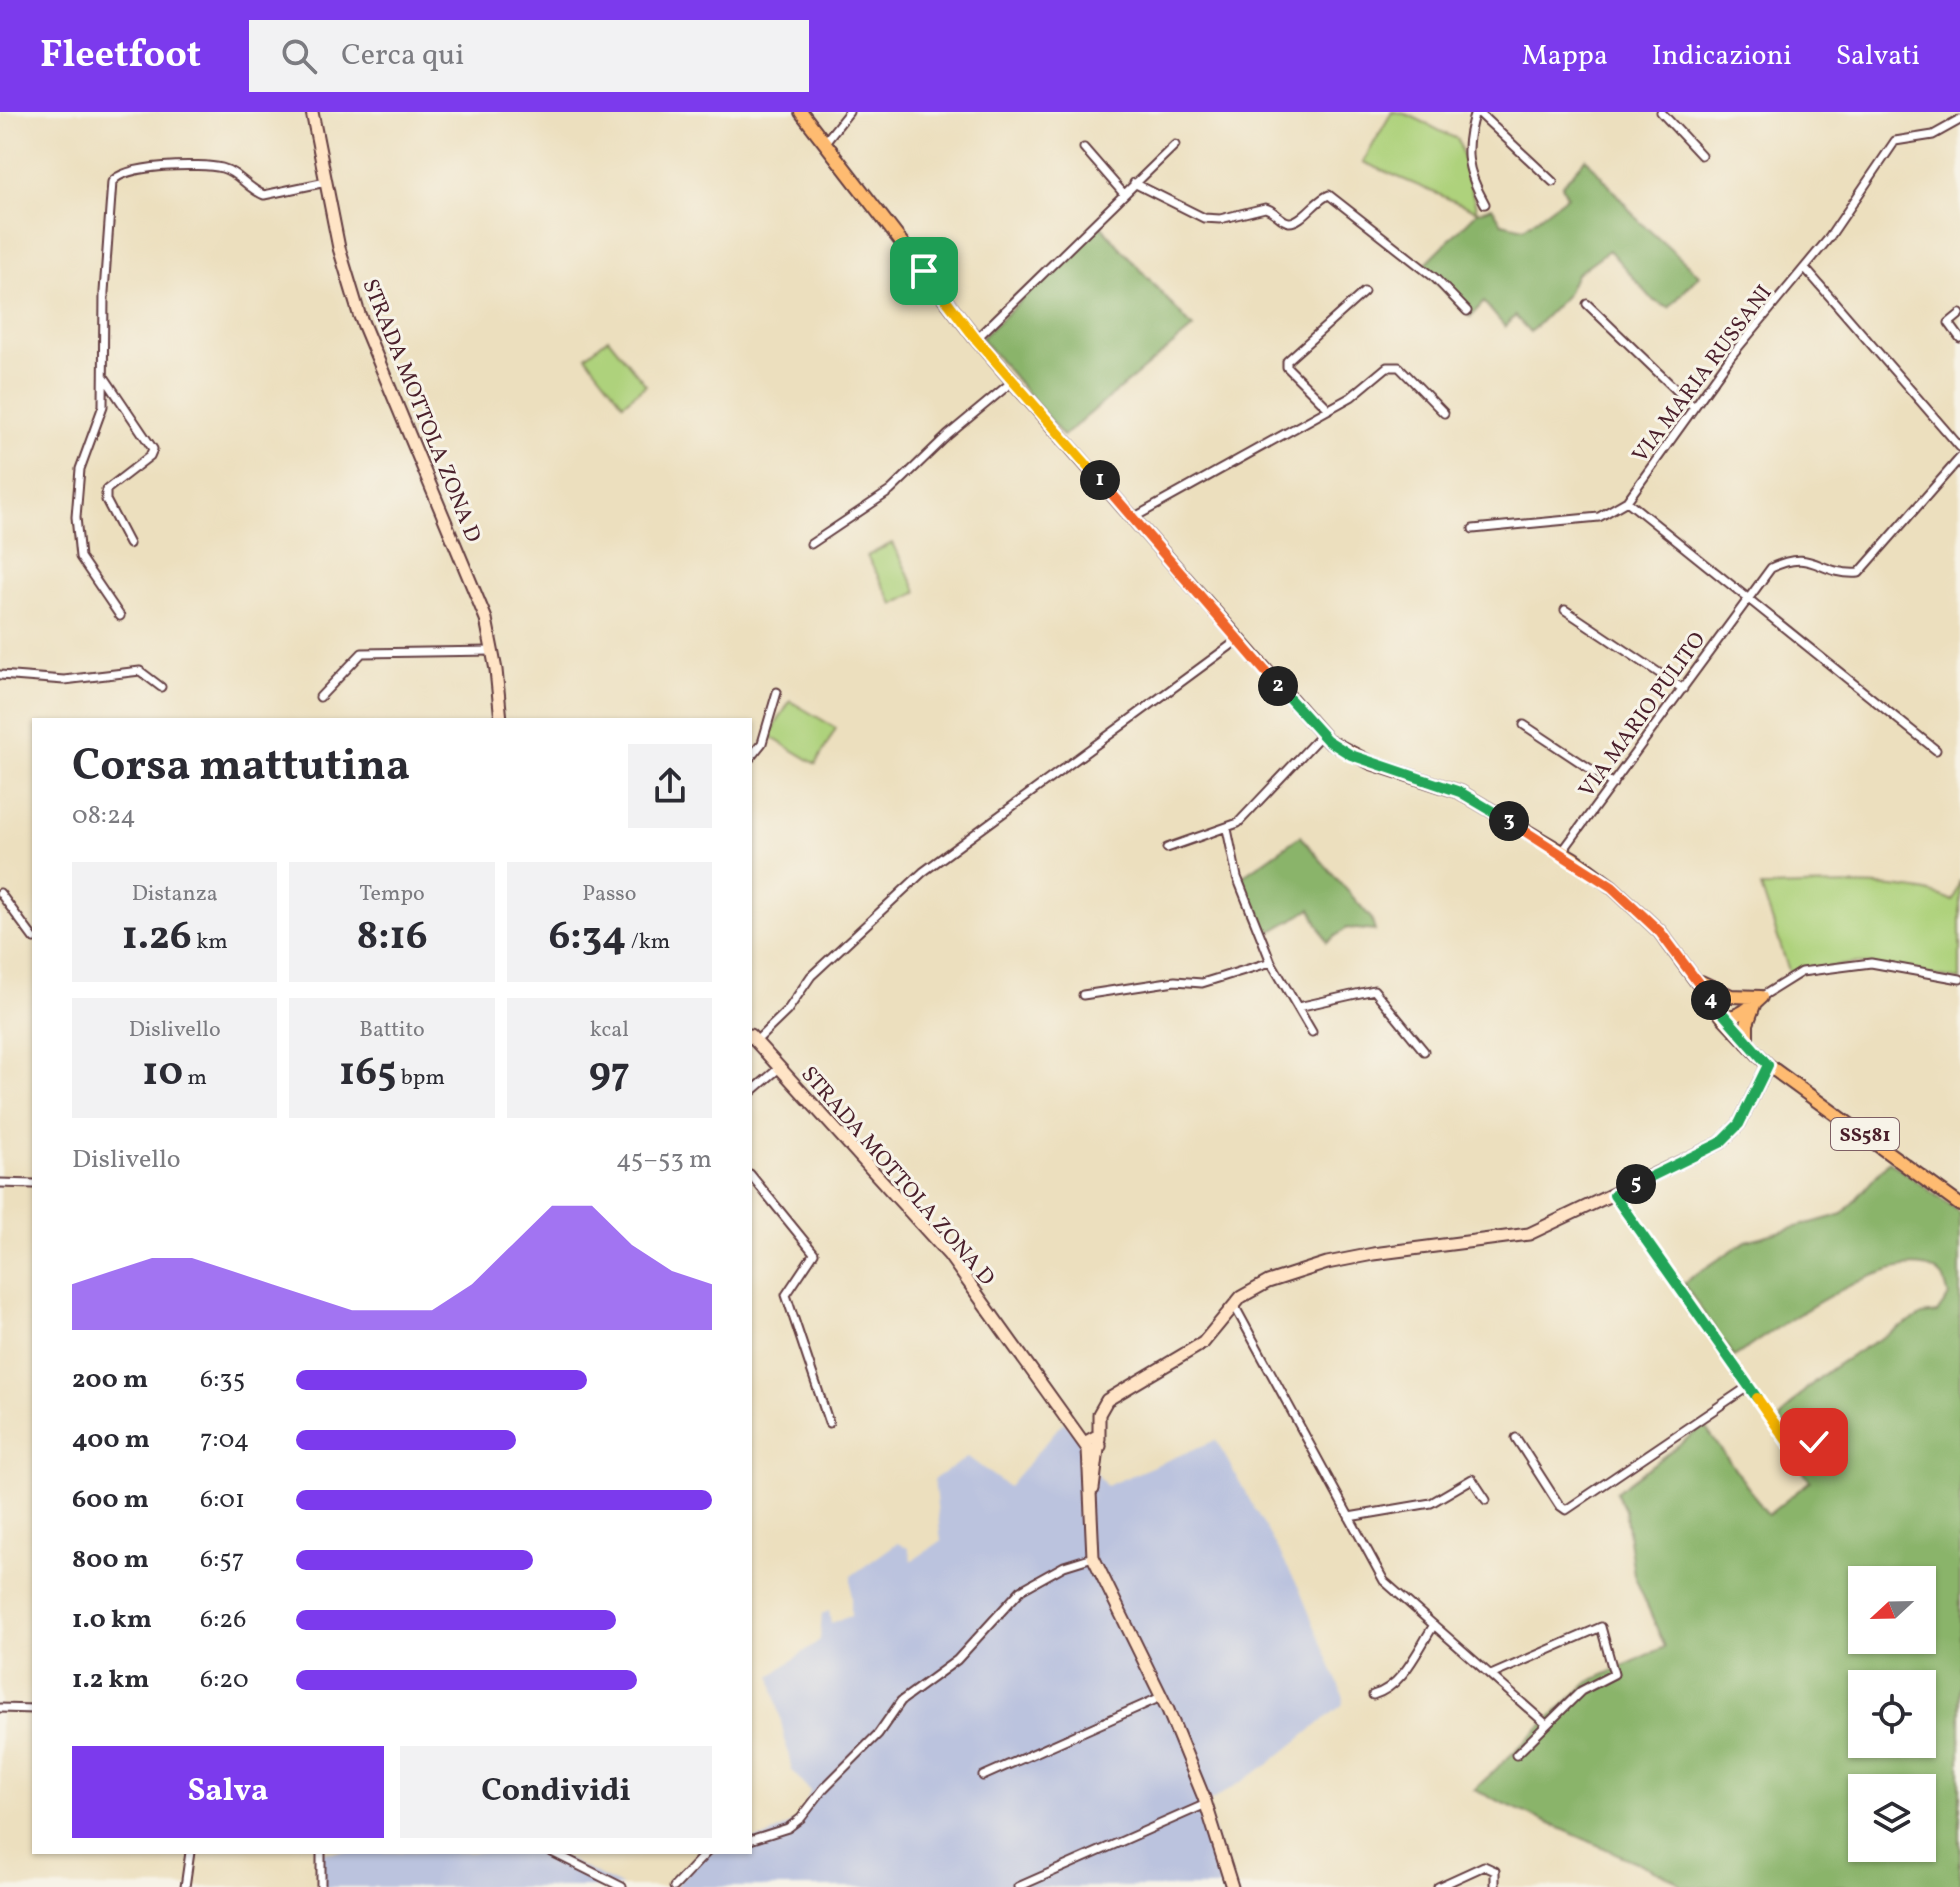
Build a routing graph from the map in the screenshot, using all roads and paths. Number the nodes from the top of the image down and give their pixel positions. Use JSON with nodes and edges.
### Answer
{"nodes":[{"id":1,"x":312,"y":112,"type":"edge"},
{"id":2,"x":801,"y":112,"type":"edge"},
{"id":3,"x":849,"y":112,"type":"edge"},
{"id":4,"x":1476,"y":112,"type":"edge"},
{"id":5,"x":1661,"y":112,"type":"edge"},
{"id":6,"x":1960,"y":120,"type":"edge"},
{"id":7,"x":825,"y":142,"type":"junction"},
{"id":8,"x":1175,"y":145,"type":"dead end"},
{"id":9,"x":1084,"y":148,"type":"dead end"},
{"id":10,"x":1701,"y":155,"type":"dead end"},
{"id":11,"x":326,"y":182,"type":"junction"},
{"id":12,"x":1553,"y":182,"type":"dead end"},
{"id":13,"x":1134,"y":183,"type":"junction"},
{"id":14,"x":1124,"y":194,"type":"junction"},
{"id":15,"x":1485,"y":204,"type":"dead end"},
{"id":16,"x":1805,"y":268,"type":"junction"},
{"id":17,"x":1364,"y":292,"type":"dead end"},
{"id":18,"x":1587,"y":304,"type":"dead end"},
{"id":19,"x":1467,"y":311,"type":"dead end"},
{"id":20,"x":1960,"y":314,"type":"edge"},
{"id":21,"x":1960,"y":338,"type":"edge"},
{"id":22,"x":976,"y":339,"type":"junction"},
{"id":23,"x":105,"y":377,"type":"junction"},
{"id":24,"x":1013,"y":381,"type":"junction"},
{"id":25,"x":1694,"y":407,"type":"junction"},
{"id":26,"x":1329,"y":409,"type":"junction"},
{"id":27,"x":1444,"y":413,"type":"dead end"},
{"id":28,"x":1960,"y":447,"type":"edge"},
{"id":29,"x":1960,"y":458,"type":"edge"},
{"id":30,"x":1627,"y":501,"type":"junction"},
{"id":31,"x":1133,"y":518,"type":"junction"},
{"id":32,"x":1473,"y":529,"type":"dead end"},
{"id":33,"x":129,"y":544,"type":"dead end"},
{"id":34,"x":811,"y":544,"type":"dead end"},
{"id":35,"x":1748,"y":596,"type":"junction"},
{"id":36,"x":1565,"y":610,"type":"dead end"},
{"id":37,"x":120,"y":616,"type":"dead end"},
{"id":38,"x":1238,"y":640,"type":"junction"},
{"id":39,"x":492,"y":651,"type":"junction"},
{"id":40,"x":0,"y":675,"type":"edge"},
{"id":41,"x":161,"y":687,"type":"dead end"},
{"id":42,"x":1683,"y":689,"type":"junction"},
{"id":43,"x":777,"y":692,"type":"dead end"},
{"id":44,"x":320,"y":697,"type":"dead end"},
{"id":45,"x":501,"y":718,"type":"edge"},
{"id":46,"x":1524,"y":725,"type":"dead end"},
{"id":47,"x":1322,"y":734,"type":"junction"},
{"id":48,"x":1936,"y":750,"type":"dead end"},
{"id":49,"x":752,"y":756,"type":"edge"},
{"id":50,"x":1613,"y":784,"type":"junction"},
{"id":51,"x":1227,"y":829,"type":"junction"},
{"id":52,"x":1167,"y":848,"type":"dead end"},
{"id":53,"x":1562,"y":852,"type":"junction"},
{"id":54,"x":0,"y":893,"type":"edge"},
{"id":55,"x":32,"y":936,"type":"edge"},
{"id":56,"x":1271,"y":962,"type":"junction"},
{"id":57,"x":1695,"y":979,"type":"junction"},
{"id":58,"x":1960,"y":979,"type":"edge"},
{"id":59,"x":1083,"y":995,"type":"dead end"},
{"id":60,"x":1742,"y":998,"type":"junction"},
{"id":61,"x":1758,"y":1000,"type":"junction"},
{"id":62,"x":1298,"y":1007,"type":"junction"},
{"id":63,"x":1722,"y":1016,"type":"junction"},
{"id":64,"x":1312,"y":1032,"type":"dead end"},
{"id":65,"x":752,"y":1038,"type":"edge"},
{"id":66,"x":1747,"y":1043,"type":"junction"},
{"id":67,"x":1424,"y":1051,"type":"dead end"},
{"id":68,"x":1768,"y":1065,"type":"junction"},
{"id":69,"x":778,"y":1069,"type":"junction"},
{"id":70,"x":752,"y":1091,"type":"edge"},
{"id":71,"x":752,"y":1176,"type":"edge"},
{"id":72,"x":0,"y":1183,"type":"edge"},
{"id":73,"x":32,"y":1184,"type":"edge"},
{"id":74,"x":1614,"y":1195,"type":"junction"},
{"id":75,"x":1960,"y":1205,"type":"edge"},
{"id":76,"x":1234,"y":1305,"type":"junction"},
{"id":77,"x":1749,"y":1386,"type":"junction"},
{"id":78,"x":829,"y":1423,"type":"dead end"},
{"id":79,"x":1516,"y":1438,"type":"dead end"},
{"id":80,"x":1093,"y":1440,"type":"junction"},
{"id":81,"x":1814,"y":1442,"type":"dead end"},
{"id":82,"x":1486,"y":1500,"type":"dead end"},
{"id":83,"x":1349,"y":1517,"type":"junction"},
{"id":84,"x":1093,"y":1557,"type":"junction"},
{"id":85,"x":1434,"y":1625,"type":"junction"},
{"id":86,"x":1491,"y":1675,"type":"junction"},
{"id":87,"x":1373,"y":1695,"type":"dead end"},
{"id":88,"x":1161,"y":1697,"type":"junction"},
{"id":89,"x":0,"y":1708,"type":"edge"},
{"id":90,"x":32,"y":1709,"type":"edge"},
{"id":91,"x":1546,"y":1724,"type":"junction"},
{"id":92,"x":1516,"y":1755,"type":"dead end"},
{"id":93,"x":983,"y":1776,"type":"dead end"},
{"id":94,"x":1206,"y":1804,"type":"junction"},
{"id":95,"x":752,"y":1839,"type":"edge"},
{"id":96,"x":190,"y":1854,"type":"edge"},
{"id":97,"x":321,"y":1854,"type":"edge"},
{"id":98,"x":556,"y":1854,"type":"edge"},
{"id":99,"x":705,"y":1854,"type":"edge"},
{"id":100,"x":185,"y":1887,"type":"edge"},
{"id":101,"x":321,"y":1887,"type":"edge"},
{"id":102,"x":622,"y":1887,"type":"edge"},
{"id":103,"x":674,"y":1887,"type":"edge"},
{"id":104,"x":1018,"y":1887,"type":"edge"},
{"id":105,"x":1232,"y":1887,"type":"edge"},
{"id":106,"x":1438,"y":1887,"type":"edge"},
{"id":107,"x":1495,"y":1887,"type":"edge"}],
"edges":[{"from":1,"to":11,"type":"main road","name":"STRADA MOTTOLA ZONA D"},
{"from":2,"to":7,"type":"main road","number":"SS581"},
{"from":3,"to":7,"type":"street"},
{"from":4,"to":12,"type":"street"},
{"from":4,"to":15,"type":"street"},
{"from":5,"to":10,"type":"street"},
{"from":6,"to":16,"type":"street","name":"VIA MARIA RUSSANI"},
{"from":7,"to":22,"type":"main road","number":"SS581"},
{"from":8,"to":13,"type":"street"},
{"from":9,"to":14,"type":"street"},
{"from":11,"to":23,"type":"street"},
{"from":11,"to":39,"type":"main road","name":"STRADA MOTTOLA ZONA D"},
{"from":13,"to":14,"type":"street"},
{"from":13,"to":19,"type":"street"},
{"from":14,"to":22,"type":"street"},
{"from":16,"to":25,"type":"street","name":"VIA MARIA RUSSANI"},
{"from":16,"to":28,"type":"street"},
{"from":17,"to":26,"type":"street"},
{"from":18,"to":25,"type":"street"},
{"from":20,"to":21,"type":"street"},
{"from":22,"to":24,"type":"main road","number":"SS581"},
{"from":23,"to":33,"type":"street"},
{"from":23,"to":37,"type":"street"},
{"from":24,"to":31,"type":"main road","number":"SS581"},
{"from":24,"to":34,"type":"street"},
{"from":25,"to":30,"type":"street","name":"VIA MARIA RUSSANI"},
{"from":26,"to":27,"type":"street"},
{"from":26,"to":31,"type":"street"},
{"from":29,"to":35,"type":"street","name":"VIA MARIO PULITO"},
{"from":30,"to":32,"type":"street"},
{"from":30,"to":35,"type":"street"},
{"from":31,"to":38,"type":"main road","number":"SS581"},
{"from":35,"to":42,"type":"street","name":"VIA MARIO PULITO"},
{"from":35,"to":48,"type":"street"},
{"from":36,"to":42,"type":"street"},
{"from":38,"to":47,"type":"main road","number":"SS581"},
{"from":38,"to":65,"type":"street"},
{"from":39,"to":44,"type":"street"},
{"from":39,"to":45,"type":"main road","name":"STRADA MOTTOLA ZONA D"},
{"from":40,"to":41,"type":"street"},
{"from":42,"to":50,"type":"street","name":"VIA MARIO PULITO"},
{"from":43,"to":49,"type":"street"},
{"from":46,"to":50,"type":"street"},
{"from":47,"to":51,"type":"street"},
{"from":47,"to":53,"type":"main road","number":"SS581"},
{"from":50,"to":53,"type":"street","name":"VIA MARIO PULITO"},
{"from":51,"to":52,"type":"street"},
{"from":51,"to":56,"type":"street"},
{"from":53,"to":57,"type":"main road","number":"SS581"},
{"from":54,"to":55,"type":"street"},
{"from":56,"to":59,"type":"street"},
{"from":56,"to":62,"type":"street"},
{"from":57,"to":60,"type":"main road"},
{"from":57,"to":63,"type":"main road","number":"SS581"},
{"from":58,"to":61,"type":"street"},
{"from":60,"to":61,"type":"main road"},
{"from":60,"to":63,"type":"main road"},
{"from":61,"to":63,"type":"main road"},
{"from":61,"to":66,"type":"main road"},
{"from":62,"to":64,"type":"street"},
{"from":62,"to":67,"type":"street"},
{"from":63,"to":66,"type":"main road","number":"SS581"},
{"from":65,"to":69,"type":"main road","name":"STRADA MOTTOLA ZONA D"},
{"from":66,"to":68,"type":"main road","number":"SS581"},
{"from":68,"to":74,"type":"main road"},
{"from":68,"to":75,"type":"main road","number":"SS581"},
{"from":69,"to":70,"type":"street"},
{"from":69,"to":80,"type":"main road","name":"STRADA MOTTOLA ZONA D"},
{"from":71,"to":78,"type":"street"},
{"from":72,"to":73,"type":"street"},
{"from":74,"to":76,"type":"main road"},
{"from":74,"to":77,"type":"street"},
{"from":76,"to":80,"type":"main road"},
{"from":76,"to":83,"type":"street"},
{"from":77,"to":79,"type":"street"},
{"from":77,"to":81,"type":"street"},
{"from":80,"to":84,"type":"main road"},
{"from":82,"to":83,"type":"street"},
{"from":83,"to":85,"type":"street"},
{"from":84,"to":88,"type":"main road"},
{"from":84,"to":95,"type":"street"},
{"from":85,"to":86,"type":"street"},
{"from":85,"to":87,"type":"street"},
{"from":86,"to":91,"type":"street"},
{"from":86,"to":91,"type":"street"},
{"from":88,"to":93,"type":"street"},
{"from":88,"to":94,"type":"main road"},
{"from":89,"to":90,"type":"street"},
{"from":91,"to":92,"type":"street"},
{"from":94,"to":104,"type":"street"},
{"from":94,"to":105,"type":"main road"},
{"from":96,"to":100,"type":"street"},
{"from":97,"to":101,"type":"street"},
{"from":98,"to":102,"type":"street"},
{"from":99,"to":103,"type":"street"},
{"from":106,"to":107,"type":"street"}]}
